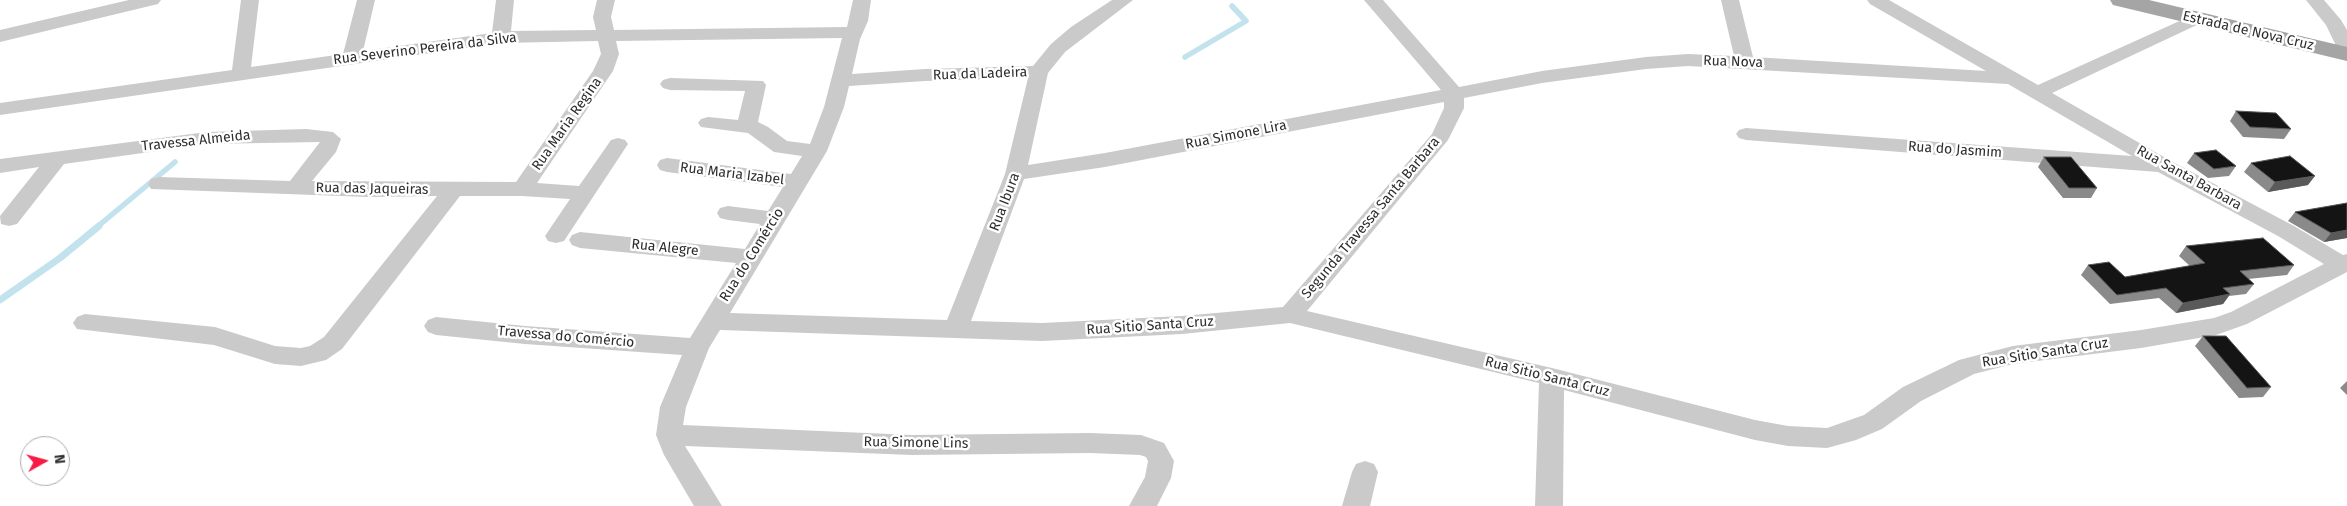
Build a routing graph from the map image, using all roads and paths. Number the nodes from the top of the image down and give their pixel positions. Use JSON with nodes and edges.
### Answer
{"nodes":[{"id":1,"x":152,"y":0,"type":"edge"},
{"id":2,"x":250,"y":0,"type":"edge"},
{"id":3,"x":366,"y":0,"type":"edge"},
{"id":4,"x":505,"y":0,"type":"edge"},
{"id":5,"x":606,"y":0,"type":"edge"},
{"id":6,"x":862,"y":0,"type":"edge"},
{"id":7,"x":1124,"y":0,"type":"edge"},
{"id":8,"x":1373,"y":0,"type":"edge"},
{"id":9,"x":1730,"y":0,"type":"edge"},
{"id":10,"x":1876,"y":0,"type":"edge"},
{"id":11,"x":2120,"y":0,"type":"edge"},
{"id":12,"x":2316,"y":0,"type":"edge"},
{"id":13,"x":2195,"y":19,"type":"junction"},
{"id":14,"x":854,"y":32,"type":"junction"},
{"id":15,"x":0,"y":36,"type":"edge"},
{"id":16,"x":606,"y":36,"type":"junction"},
{"id":17,"x":500,"y":38,"type":"junction"},
{"id":18,"x":2347,"y":50,"type":"edge"},
{"id":19,"x":2347,"y":54,"type":"edge"},
{"id":20,"x":352,"y":57,"type":"junction"},
{"id":21,"x":1745,"y":62,"type":"junction"},
{"id":22,"x":1039,"y":72,"type":"junction"},
{"id":23,"x":241,"y":73,"type":"junction"},
{"id":24,"x":2015,"y":79,"type":"junction"},
{"id":25,"x":839,"y":81,"type":"junction"},
{"id":26,"x":670,"y":84,"type":"dead end"},
{"id":27,"x":2039,"y":92,"type":"junction"},
{"id":28,"x":1454,"y":95,"type":"junction"},
{"id":29,"x":0,"y":109,"type":"edge"},
{"id":30,"x":708,"y":123,"type":"dead end"},
{"id":31,"x":747,"y":126,"type":"junction"},
{"id":32,"x":1746,"y":134,"type":"dead end"},
{"id":33,"x":618,"y":144,"type":"dead end"},
{"id":34,"x":817,"y":151,"type":"junction"},
{"id":35,"x":57,"y":159,"type":"junction"},
{"id":36,"x":0,"y":166,"type":"edge"},
{"id":37,"x":667,"y":166,"type":"dead end"},
{"id":38,"x":2164,"y":166,"type":"junction"},
{"id":39,"x":1016,"y":174,"type":"junction"},
{"id":40,"x":798,"y":182,"type":"junction"},
{"id":41,"x":159,"y":184,"type":"dead end"},
{"id":42,"x":296,"y":188,"type":"junction"},
{"id":43,"x":522,"y":189,"type":"junction"},
{"id":44,"x":453,"y":191,"type":"junction"},
{"id":45,"x":585,"y":193,"type":"junction"},
{"id":46,"x":728,"y":213,"type":"dead end"},
{"id":47,"x":774,"y":219,"type":"junction"},
{"id":48,"x":9,"y":220,"type":"dead end"},
{"id":49,"x":556,"y":236,"type":"dead end"},
{"id":50,"x":580,"y":240,"type":"dead end"},
{"id":51,"x":750,"y":257,"type":"junction"},
{"id":52,"x":2343,"y":263,"type":"edge"},
{"id":53,"x":1290,"y":315,"type":"junction"},
{"id":54,"x":712,"y":321,"type":"junction"},
{"id":55,"x":85,"y":322,"type":"dead end"},
{"id":56,"x":436,"y":326,"type":"dead end"},
{"id":57,"x":956,"y":328,"type":"junction"},
{"id":58,"x":697,"y":347,"type":"junction"},
{"id":59,"x":1552,"y":378,"type":"junction"},
{"id":60,"x":669,"y":434,"type":"junction"},
{"id":61,"x":1365,"y":472,"type":"dead end"},
{"id":62,"x":708,"y":506,"type":"edge"},
{"id":63,"x":1143,"y":506,"type":"edge"},
{"id":64,"x":1356,"y":506,"type":"edge"},
{"id":65,"x":1549,"y":506,"type":"edge"}],
"edges":[{"from":1,"to":15,"type":"street"},
{"from":2,"to":23,"type":"street"},
{"from":3,"to":20,"type":"street"},
{"from":4,"to":17,"type":"street"},
{"from":5,"to":16,"type":"street","name":"Rua Maria Regina"},
{"from":6,"to":14,"type":"street","name":"Rua do Comércio"},
{"from":7,"to":22,"type":"street","name":"Rua da Ladeira"},
{"from":8,"to":28,"type":"street"},
{"from":9,"to":21,"type":"street"},
{"from":10,"to":24,"type":"street","name":"Rua Santa Barbara"},
{"from":11,"to":13,"type":"main road","name":"Estrada de Nova Cruz"},
{"from":12,"to":18,"type":"street"},
{"from":13,"to":19,"type":"main road","name":"Estrada de Nova Cruz"},
{"from":13,"to":27,"type":"street"},
{"from":14,"to":16,"type":"street","name":"Rua Severino Pereira da Silva"},
{"from":14,"to":25,"type":"street","name":"Rua do Comércio"},
{"from":16,"to":17,"type":"street","name":"Rua Severino Pereira da Silva"},
{"from":16,"to":43,"type":"street","name":"Rua Maria Regina"},
{"from":17,"to":20,"type":"street","name":"Rua Severino Pereira da Silva"},
{"from":20,"to":23,"type":"street","name":"Rua Severino Pereira da Silva"},
{"from":21,"to":24,"type":"street","name":"Rua Nova"},
{"from":21,"to":28,"type":"street","name":"Rua Nova"},
{"from":22,"to":25,"type":"street","name":"Rua da Ladeira"},
{"from":22,"to":39,"type":"street","name":"Rua Ibura"},
{"from":23,"to":29,"type":"street","name":"Rua Severino Pereira da Silva"},
{"from":24,"to":27,"type":"street","name":"Rua Santa Barbara"},
{"from":25,"to":34,"type":"street","name":"Rua do Comércio"},
{"from":26,"to":31,"type":"street"},
{"from":27,"to":38,"type":"street","name":"Rua Santa Barbara"},
{"from":28,"to":39,"type":"street","name":"Rua Simone Lira"},
{"from":28,"to":53,"type":"street","name":"Segunda Travessa Santa Barbara"},
{"from":30,"to":31,"type":"street"},
{"from":31,"to":34,"type":"street"},
{"from":32,"to":38,"type":"street","name":"Rua do Jasmim"},
{"from":33,"to":45,"type":"street"},
{"from":34,"to":40,"type":"street","name":"Rua do Comércio"},
{"from":35,"to":36,"type":"street","name":"Travessa Almeida"},
{"from":35,"to":42,"type":"street","name":"Travessa Almeida"},
{"from":35,"to":48,"type":"street"},
{"from":37,"to":40,"type":"street","name":"Rua Maria Izabel"},
{"from":38,"to":52,"type":"street","name":"Rua Santa Barbara"},
{"from":39,"to":57,"type":"street","name":"Rua Ibura"},
{"from":40,"to":47,"type":"street","name":"Rua do Comércio"},
{"from":41,"to":42,"type":"street","name":"Rua das Jaqueiras"},
{"from":42,"to":44,"type":"street","name":"Rua das Jaqueiras"},
{"from":43,"to":44,"type":"street","name":"Rua das Jaqueiras"},
{"from":43,"to":45,"type":"street","name":"Rua das Jaqueiras"},
{"from":44,"to":55,"type":"street"},
{"from":45,"to":49,"type":"street"},
{"from":46,"to":47,"type":"street"},
{"from":47,"to":51,"type":"street","name":"Rua do Comércio"},
{"from":50,"to":51,"type":"street","name":"Rua Alegre"},
{"from":51,"to":54,"type":"street","name":"Rua do Comércio"},
{"from":52,"to":59,"type":"street","name":"Rua Sitio Santa Cruz"},
{"from":53,"to":57,"type":"street","name":"Rua Sitio Santa Cruz"},
{"from":53,"to":59,"type":"street","name":"Rua Sitio Santa Cruz"},
{"from":54,"to":57,"type":"street","name":"Rua Sitio Santa Cruz"},
{"from":54,"to":58,"type":"street","name":"Rua do Comércio"},
{"from":56,"to":58,"type":"street","name":"Travessa do Comércio"},
{"from":58,"to":60,"type":"street","name":"Rua do Comércio"},
{"from":59,"to":65,"type":"street"},
{"from":60,"to":62,"type":"street"},
{"from":60,"to":63,"type":"street","name":"Rua Simone Lins"},
{"from":61,"to":64,"type":"street"}]}
